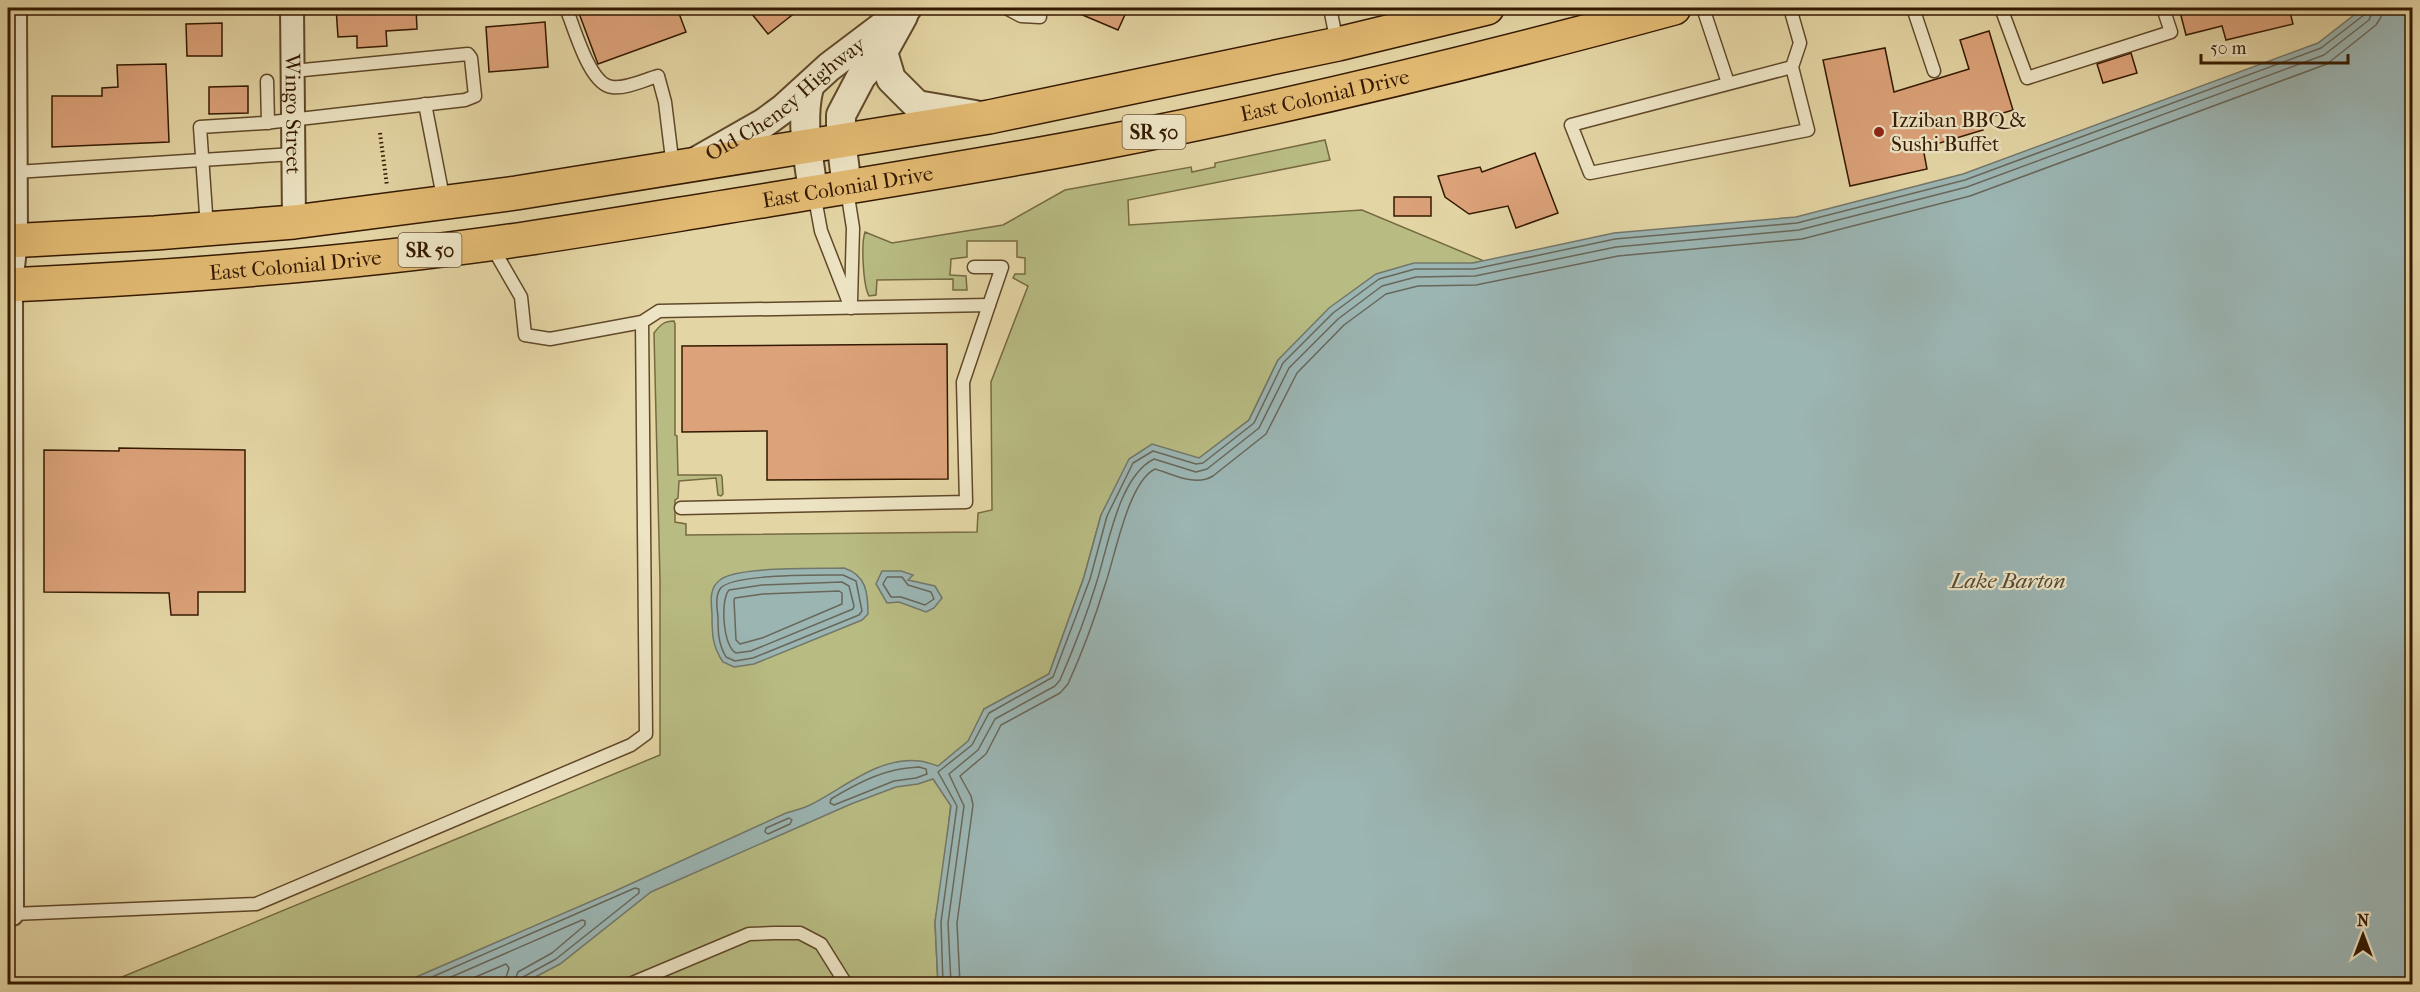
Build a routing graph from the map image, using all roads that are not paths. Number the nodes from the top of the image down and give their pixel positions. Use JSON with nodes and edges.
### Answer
{"nodes":[{"id":1,"x":15,"y":8,"type":"edge"},
{"id":2,"x":292,"y":8,"type":"edge"},
{"id":3,"x":566,"y":8,"type":"edge"},
{"id":4,"x":907,"y":8,"type":"edge"},
{"id":5,"x":1006,"y":8,"type":"edge"},
{"id":6,"x":1330,"y":8,"type":"edge"},
{"id":7,"x":1481,"y":8,"type":"edge"},
{"id":8,"x":1634,"y":8,"type":"edge"},
{"id":9,"x":1674,"y":8,"type":"edge"},
{"id":10,"x":1703,"y":8,"type":"edge"},
{"id":11,"x":1790,"y":8,"type":"edge"},
{"id":12,"x":1913,"y":8,"type":"edge"},
{"id":13,"x":2001,"y":8,"type":"edge"},
{"id":14,"x":2163,"y":8,"type":"edge"},
{"id":15,"x":1041,"y":17,"type":"dead end"},
{"id":16,"x":1602,"y":27,"type":"junction"},
{"id":17,"x":11,"y":30,"type":"edge"},
{"id":18,"x":1338,"y":45,"type":"junction"},
{"id":19,"x":883,"y":52,"type":"junction"},
{"id":20,"x":1792,"y":67,"type":"junction"},
{"id":21,"x":293,"y":71,"type":"junction"},
{"id":22,"x":1934,"y":71,"type":"dead end"},
{"id":23,"x":267,"y":81,"type":"dead end"},
{"id":24,"x":1728,"y":83,"type":"junction"},
{"id":25,"x":809,"y":87,"type":"junction"},
{"id":26,"x":425,"y":104,"type":"junction"},
{"id":27,"x":989,"y":117,"type":"junction"},
{"id":28,"x":293,"y":118,"type":"junction"},
{"id":29,"x":268,"y":123,"type":"junction"},
{"id":30,"x":841,"y":140,"type":"junction"},
{"id":31,"x":807,"y":145,"type":"junction"},
{"id":32,"x":293,"y":154,"type":"junction"},
{"id":33,"x":202,"y":160,"type":"junction"},
{"id":34,"x":682,"y":166,"type":"junction"},
{"id":35,"x":15,"y":172,"type":"junction"},
{"id":36,"x":847,"y":187,"type":"junction"},
{"id":37,"x":813,"y":192,"type":"junction"},
{"id":38,"x":444,"y":203,"type":"junction"},
{"id":39,"x":294,"y":222,"type":"junction"},
{"id":40,"x":207,"y":228,"type":"junction"},
{"id":41,"x":11,"y":240,"type":"edge"},
{"id":42,"x":490,"y":243,"type":"junction"},
{"id":43,"x":974,"y":267,"type":"dead end"},
{"id":44,"x":9,"y":285,"type":"edge"},
{"id":45,"x":989,"y":305,"type":"junction"},
{"id":46,"x":851,"y":308,"type":"junction"},
{"id":47,"x":642,"y":322,"type":"junction"},
{"id":48,"x":681,"y":508,"type":"dead end"},
{"id":49,"x":9,"y":554,"type":"edge"},
{"id":50,"x":12,"y":914,"type":"joint"},
{"id":51,"x":630,"y":984,"type":"edge"},
{"id":52,"x":846,"y":984,"type":"edge"}],
"edges":[{"from":1,"to":17,"type":"street"},
{"from":2,"to":21,"type":"street","name":"Wingo Street"},
{"from":3,"to":34,"type":"lane"},
{"from":4,"to":19,"type":"street","name":"Old Cheney Highway"},
{"from":4,"to":25,"type":"street","name":"Old Cheney Highway"},
{"from":5,"to":15,"type":"lane"},
{"from":6,"to":18,"type":"lane"},
{"from":7,"to":18,"type":"highway","name":"East Colonial Drive","number":"SR 50"},
{"from":8,"to":16,"type":"highway"},
{"from":9,"to":16,"type":"highway","name":"East Colonial Drive","number":"SR 50"},
{"from":10,"to":24,"type":"lane"},
{"from":11,"to":20,"type":"lane"},
{"from":12,"to":22,"type":"lane"},
{"from":13,"to":14,"type":"lane"},
{"from":16,"to":36,"type":"highway","name":"East Colonial Drive","number":"SR 50"},
{"from":17,"to":35,"type":"street"},
{"from":18,"to":27,"type":"highway","name":"East Colonial Drive","number":"SR 50"},
{"from":19,"to":27,"type":"street"},
{"from":19,"to":30,"type":"street","name":"Old Cheney Highway"},
{"from":20,"to":24,"type":"lane"},
{"from":20,"to":24,"type":"lane"},
{"from":21,"to":26,"type":"lane"},
{"from":21,"to":28,"type":"street","name":"Wingo Street"},
{"from":23,"to":29,"type":"lane"},
{"from":25,"to":31,"type":"street"},
{"from":25,"to":34,"type":"street","name":"Old Cheney Highway"},
{"from":26,"to":28,"type":"lane"},
{"from":26,"to":38,"type":"lane"},
{"from":27,"to":30,"type":"highway","name":"East Colonial Drive","number":"SR 50"},
{"from":28,"to":29,"type":"lane"},
{"from":28,"to":32,"type":"street","name":"Wingo Street"},
{"from":29,"to":33,"type":"lane"},
{"from":30,"to":31,"type":"highway","name":"East Colonial Drive","number":"SR 50"},
{"from":30,"to":36,"type":"street","name":"Old Cheney Highway"},
{"from":31,"to":34,"type":"highway","name":"East Colonial Drive","number":"SR 50"},
{"from":31,"to":37,"type":"street"},
{"from":32,"to":33,"type":"lane"},
{"from":32,"to":39,"type":"street","name":"Wingo Street"},
{"from":33,"to":35,"type":"lane"},
{"from":33,"to":40,"type":"lane"},
{"from":34,"to":38,"type":"highway","name":"East Colonial Drive","number":"SR 50"},
{"from":35,"to":41,"type":"street"},
{"from":36,"to":37,"type":"highway","name":"East Colonial Drive","number":"SR 50"},
{"from":36,"to":46,"type":"lane"},
{"from":37,"to":42,"type":"highway","name":"East Colonial Drive","number":"SR 50"},
{"from":37,"to":46,"type":"lane"},
{"from":38,"to":39,"type":"highway","name":"East Colonial Drive","number":"SR 50"},
{"from":39,"to":40,"type":"highway","name":"East Colonial Drive","number":"SR 50"},
{"from":40,"to":41,"type":"highway","name":"East Colonial Drive","number":"SR 50"},
{"from":41,"to":44,"type":"street"},
{"from":42,"to":44,"type":"highway","name":"East Colonial Drive","number":"SR 50"},
{"from":42,"to":47,"type":"lane"},
{"from":43,"to":45,"type":"lane"},
{"from":44,"to":49,"type":"street"},
{"from":45,"to":46,"type":"lane"},
{"from":45,"to":48,"type":"lane"},
{"from":46,"to":47,"type":"lane"},
{"from":47,"to":50,"type":"lane"},
{"from":49,"to":50,"type":"street"},
{"from":51,"to":52,"type":"lane"}]}
